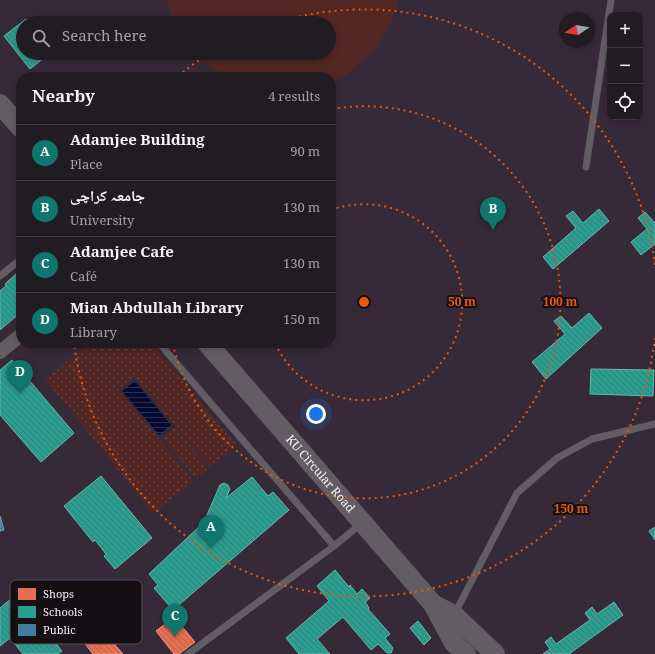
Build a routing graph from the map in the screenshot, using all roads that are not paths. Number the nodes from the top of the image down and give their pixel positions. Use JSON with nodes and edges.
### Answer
{"nodes":[{"id":1,"x":611,"y":0,"type":"edge"},
{"id":2,"x":0,"y":104,"type":"edge"},
{"id":3,"x":16,"y":122,"type":"edge"},
{"id":4,"x":586,"y":167,"type":"dead end"},
{"id":5,"x":16,"y":263,"type":"edge"},
{"id":6,"x":0,"y":276,"type":"edge"},
{"id":7,"x":16,"y":339,"type":"edge"},
{"id":8,"x":163,"y":348,"type":"edge"},
{"id":9,"x":211,"y":348,"type":"edge"},
{"id":10,"x":0,"y":352,"type":"edge"},
{"id":11,"x":655,"y":424,"type":"edge"},
{"id":12,"x":362,"y":523,"type":"junction"},
{"id":13,"x":334,"y":546,"type":"junction"},
{"id":14,"x":433,"y":604,"type":"junction"},
{"id":15,"x":454,"y":615,"type":"junction"},
{"id":16,"x":188,"y":654,"type":"edge"},
{"id":17,"x":466,"y":654,"type":"edge"},
{"id":18,"x":495,"y":654,"type":"edge"}],
"edges":[{"from":1,"to":4,"type":"lane"},
{"from":2,"to":3,"type":"main road"},
{"from":5,"to":6,"type":"lane"},
{"from":7,"to":10,"type":"street"},
{"from":8,"to":13,"type":"lane"},
{"from":9,"to":12,"type":"main road","name":"KU Circular Road"},
{"from":11,"to":15,"type":"lane"},
{"from":12,"to":13,"type":"lane"},
{"from":12,"to":14,"type":"main road","name":"KU Circular Road"},
{"from":13,"to":16,"type":"lane"},
{"from":14,"to":15,"type":"main road","name":"KU Circular Road"},
{"from":14,"to":17,"type":"main road","name":"KU Circular Road"},
{"from":15,"to":18,"type":"main road","name":"KU Circular Road"}]}
